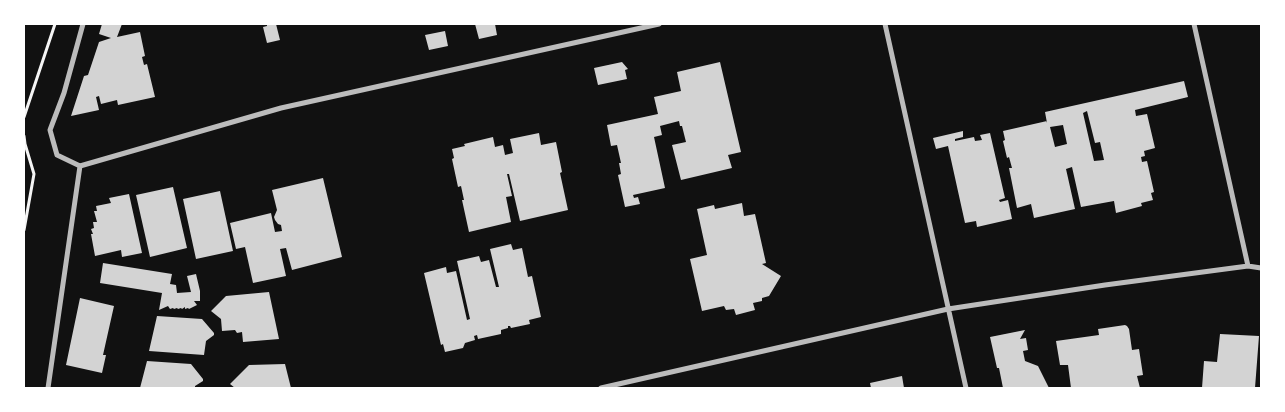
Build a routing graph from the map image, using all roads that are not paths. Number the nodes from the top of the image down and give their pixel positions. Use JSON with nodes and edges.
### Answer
{"nodes":[{"id":1,"x":83,"y":24,"type":"edge"},
{"id":2,"x":659,"y":24,"type":"edge"},
{"id":3,"x":885,"y":24,"type":"edge"},
{"id":4,"x":1194,"y":24,"type":"edge"},
{"id":5,"x":80,"y":166,"type":"junction"},
{"id":6,"x":1248,"y":266,"type":"junction"},
{"id":7,"x":1261,"y":268,"type":"edge"},
{"id":8,"x":948,"y":309,"type":"junction"},
{"id":9,"x":48,"y":388,"type":"edge"},
{"id":10,"x":601,"y":388,"type":"edge"},
{"id":11,"x":966,"y":388,"type":"edge"}],
"edges":[{"from":1,"to":5,"type":"street"},
{"from":2,"to":5,"type":"street"},
{"from":3,"to":8,"type":"street"},
{"from":4,"to":6,"type":"street"},
{"from":5,"to":9,"type":"street"},
{"from":6,"to":7,"type":"street"},
{"from":6,"to":8,"type":"street"},
{"from":8,"to":10,"type":"street"},
{"from":8,"to":11,"type":"street"}]}
